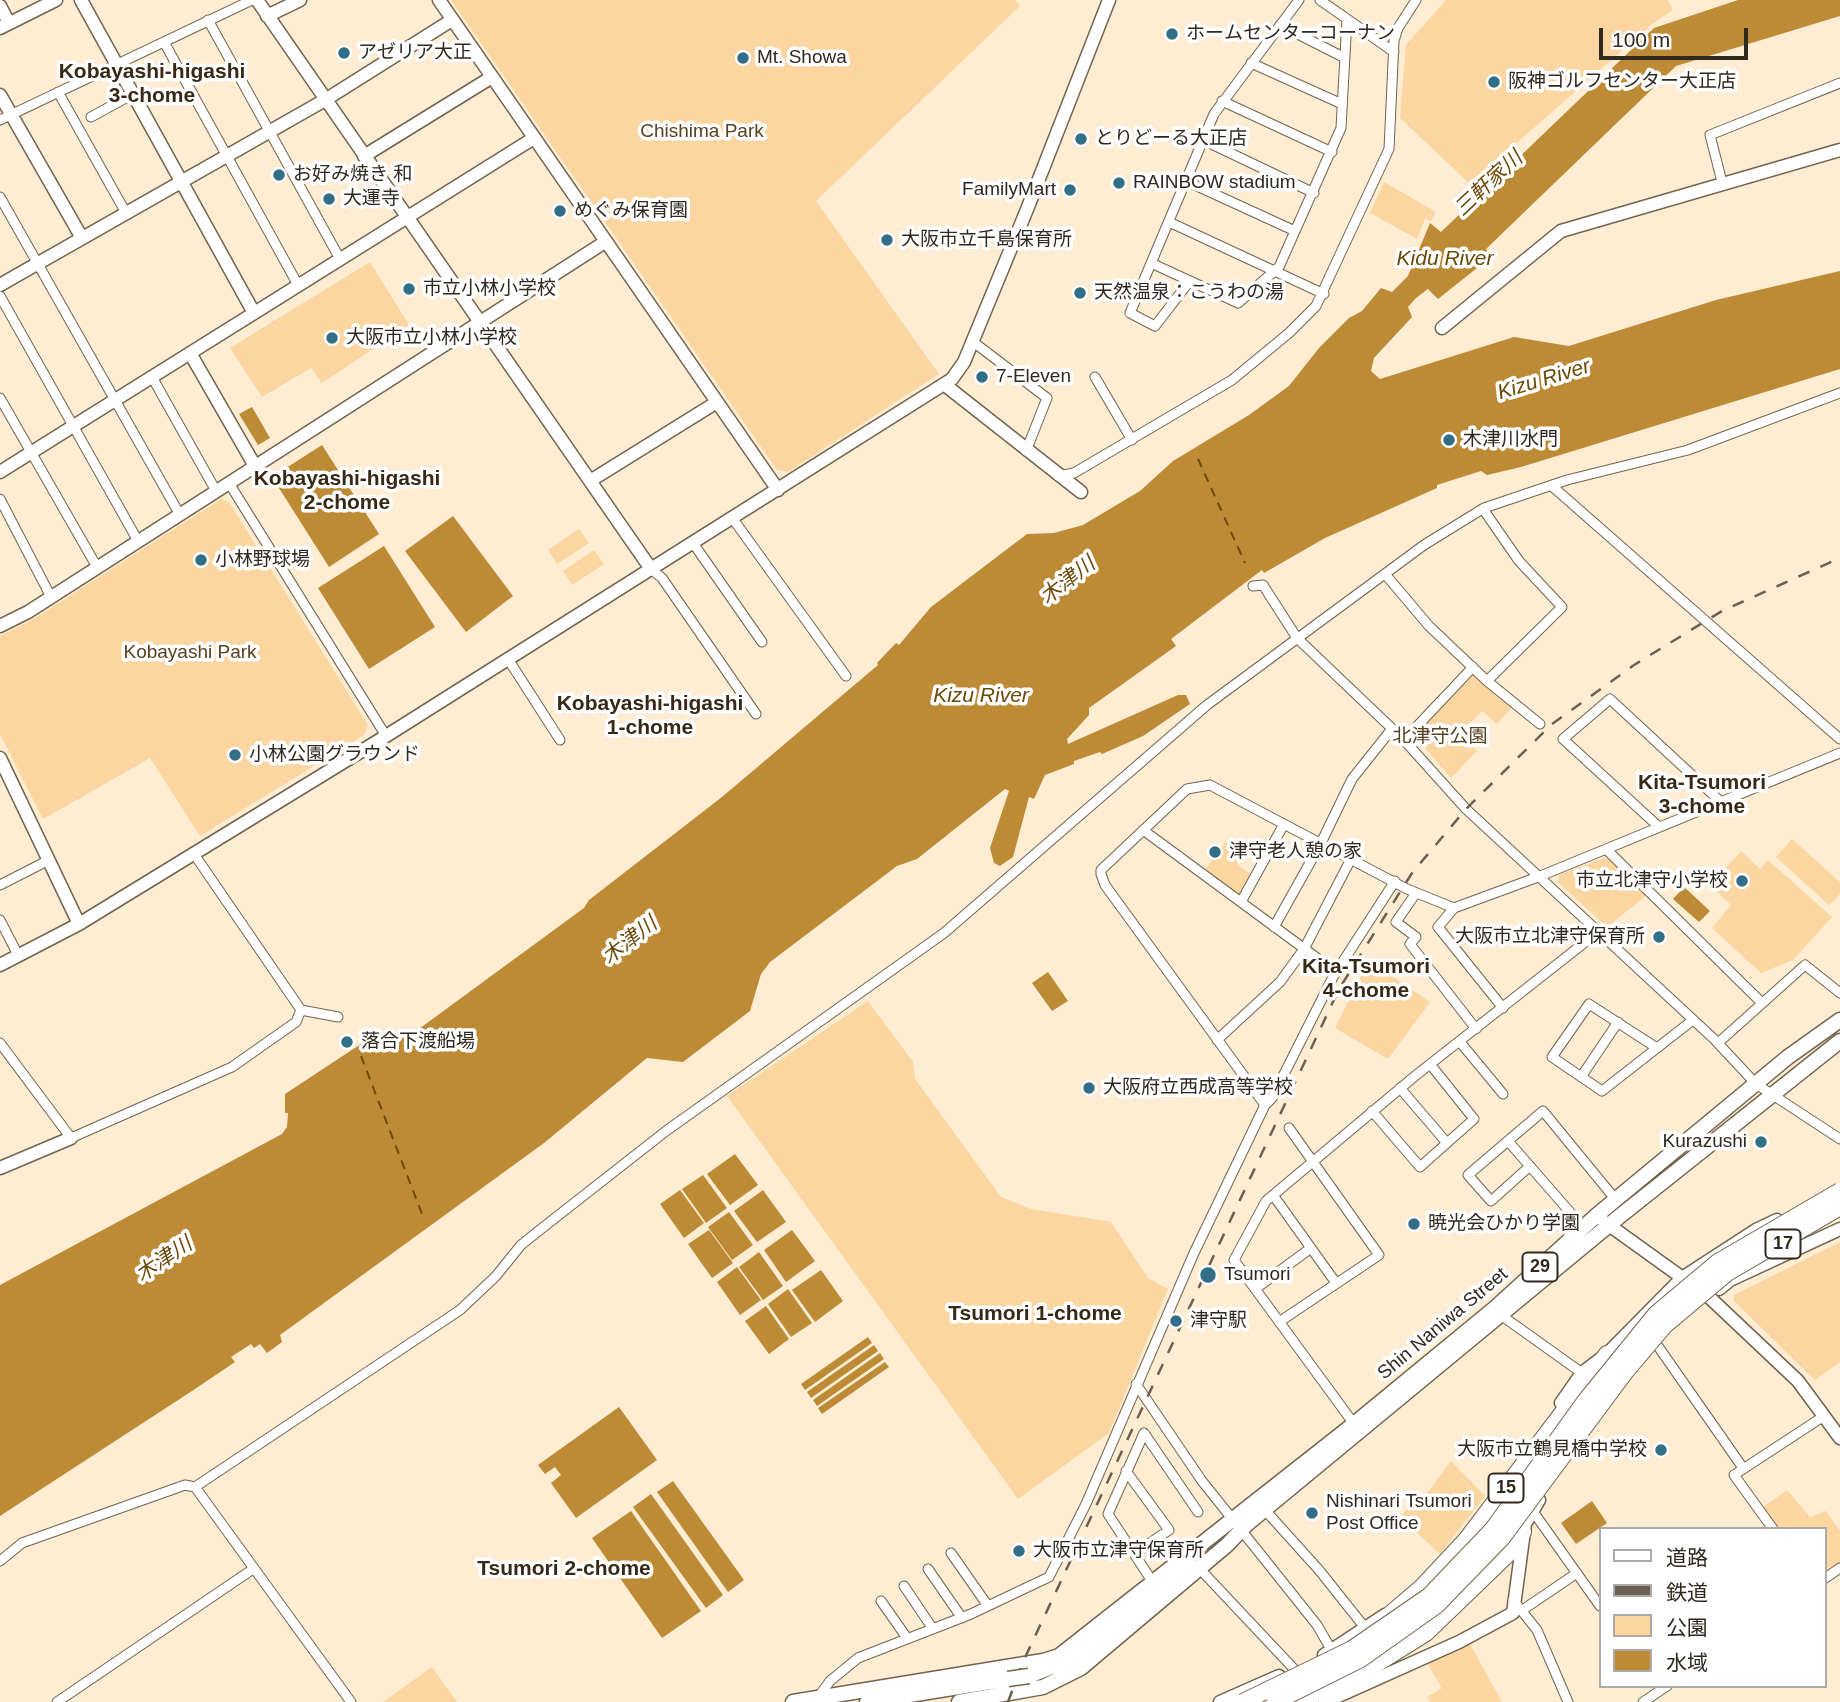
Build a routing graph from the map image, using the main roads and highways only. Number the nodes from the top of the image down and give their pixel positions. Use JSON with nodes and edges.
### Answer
{"nodes":[{"id":1,"x":1840,"y":1020,"type":"edge"},
{"id":2,"x":1840,"y":1041,"type":"edge"},
{"id":3,"x":1840,"y":1190,"type":"edge"},
{"id":4,"x":1840,"y":1207,"type":"edge"},
{"id":5,"x":1840,"y":1216,"type":"edge"},
{"id":6,"x":1727,"y":1273,"type":"junction"},
{"id":7,"x":1498,"y":1312,"type":"junction"},
{"id":8,"x":1606,"y":1354,"type":"road end"},
{"id":9,"x":1239,"y":1523,"type":"junction"},
{"id":10,"x":1523,"y":1532,"type":"road end"},
{"id":11,"x":1328,"y":1657,"type":"junction"},
{"id":12,"x":793,"y":1702,"type":"edge"},
{"id":13,"x":867,"y":1702,"type":"edge"},
{"id":14,"x":959,"y":1702,"type":"edge"},
{"id":15,"x":1243,"y":1702,"type":"edge"},
{"id":16,"x":1275,"y":1702,"type":"edge"},
{"id":17,"x":1299,"y":1702,"type":"edge"}],
"edges":[{"from":1,"to":7,"type":"main road","name":"Shin Naniwa Street","number":"29"},
{"from":2,"to":7,"type":"main road","name":"Shin Naniwa Street","number":"29"},
{"from":3,"to":11,"type":"highway","number":"15","bridge":true},
{"from":4,"to":6,"type":"highway","number":"15","bridge":true},
{"from":5,"to":6,"type":"highway","number":"17","bridge":true},
{"from":6,"to":16,"type":"highway","number":"15","bridge":true},
{"from":7,"to":9,"type":"main road","name":"Shin Naniwa Street","number":"29"},
{"from":7,"to":9,"type":"main road","name":"Shin Naniwa Street","number":"29"},
{"from":8,"to":11,"type":"highway","number":"15","bridge":true},
{"from":9,"to":12,"type":"main road"},
{"from":9,"to":13,"type":"main road","name":"Shin Naniwa Street","number":"29","bridge":true},
{"from":9,"to":14,"type":"main road"},
{"from":10,"to":17,"type":"highway"},
{"from":11,"to":15,"type":"highway","number":"15","bridge":true}]}
